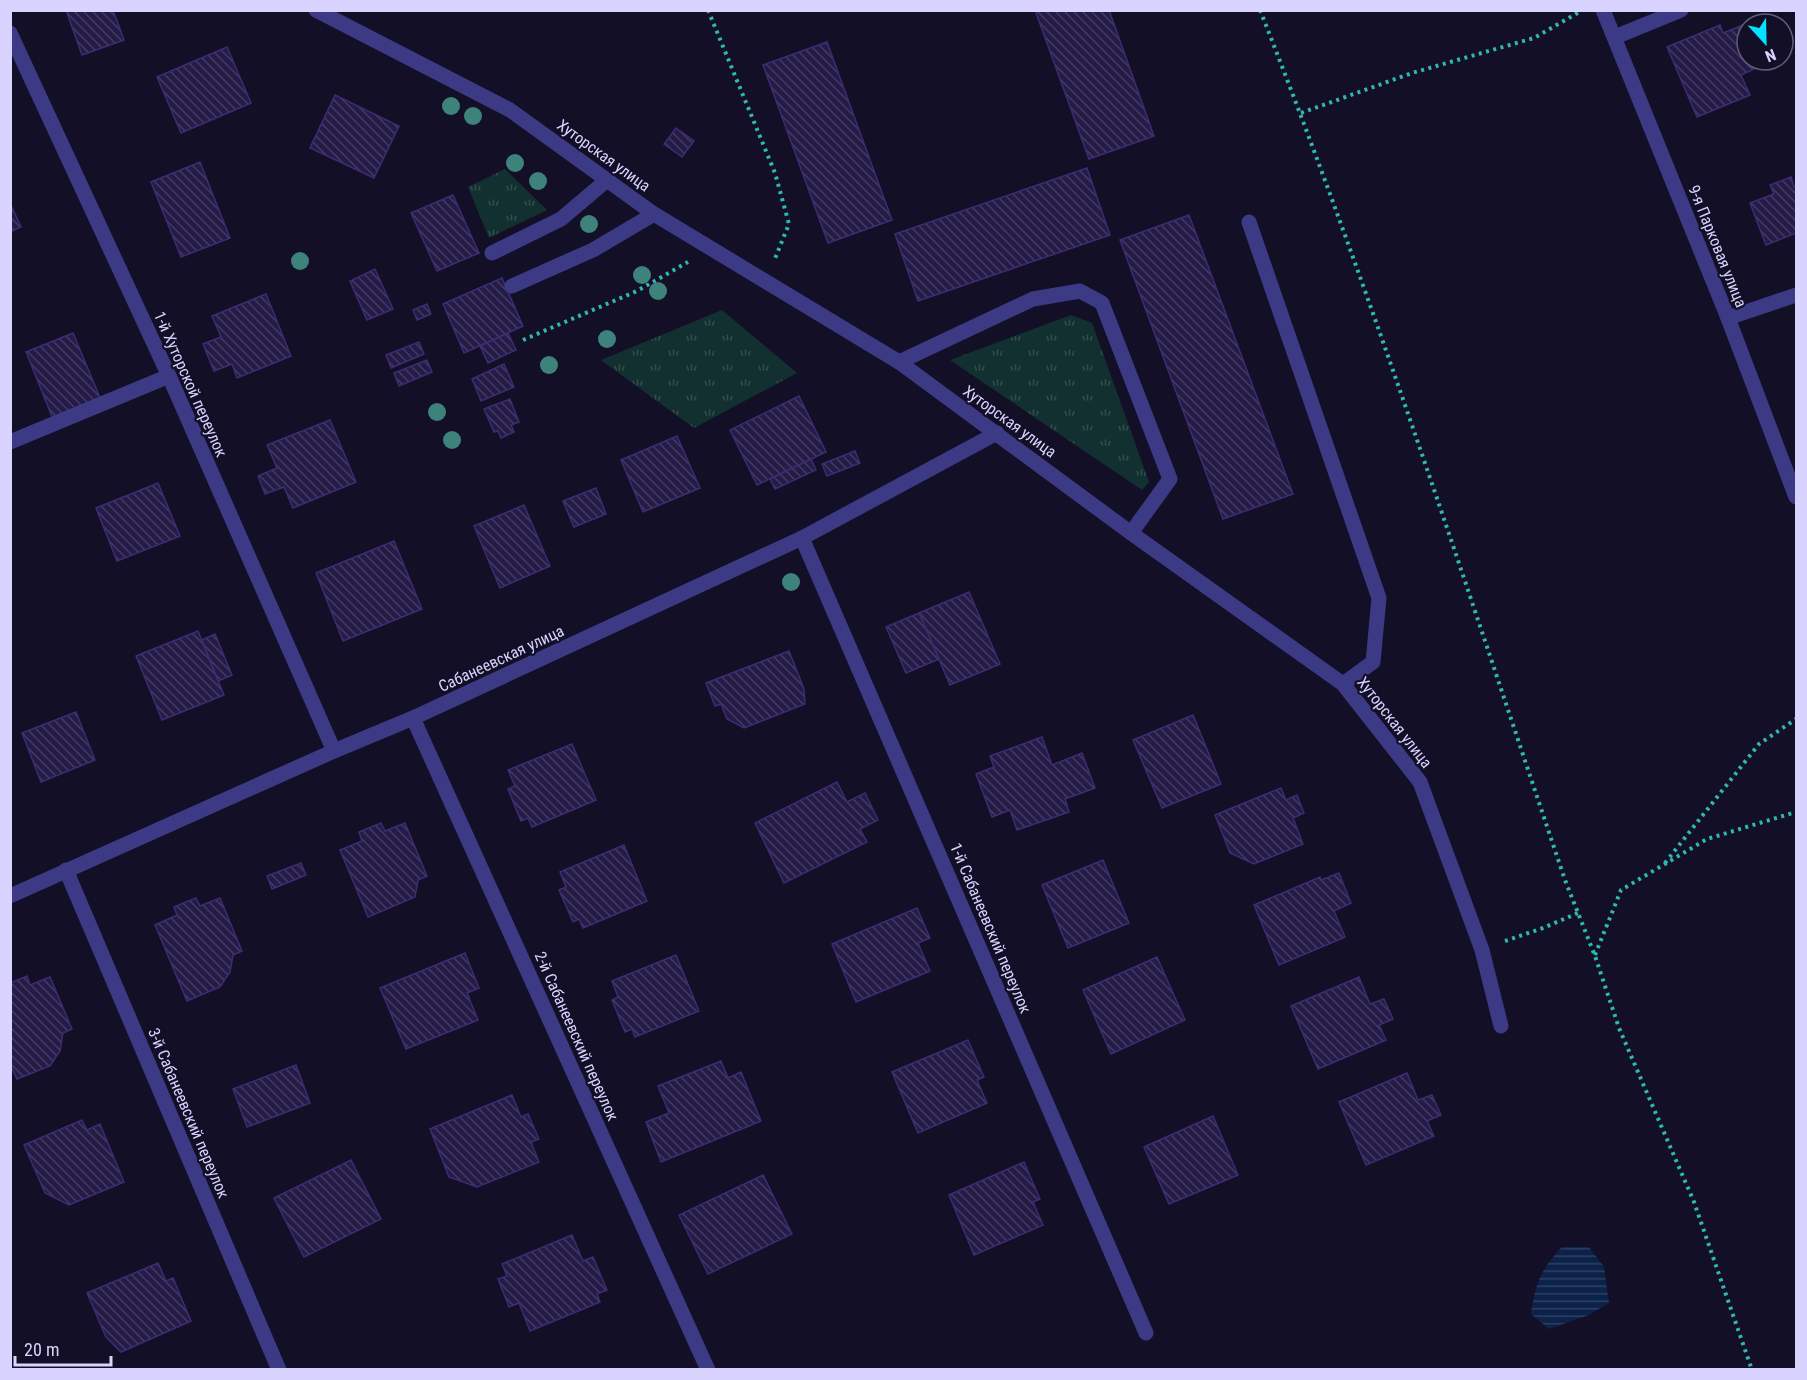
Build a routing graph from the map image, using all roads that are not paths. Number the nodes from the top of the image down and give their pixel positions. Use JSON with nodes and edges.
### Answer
{"nodes":[{"id":1,"x":316,"y":10,"type":"edge"},
{"id":2,"x":1603,"y":10,"type":"edge"},
{"id":3,"x":1681,"y":10,"type":"edge"},
{"id":4,"x":10,"y":33,"type":"edge"},
{"id":5,"x":1615,"y":37,"type":"junction"},
{"id":6,"x":607,"y":180,"type":"junction"},
{"id":7,"x":654,"y":214,"type":"junction"},
{"id":8,"x":1249,"y":222,"type":"dead end"},
{"id":9,"x":492,"y":253,"type":"dead end"},
{"id":10,"x":512,"y":286,"type":"dead end"},
{"id":11,"x":1797,"y":295,"type":"edge"},
{"id":12,"x":1728,"y":318,"type":"junction"},
{"id":13,"x":899,"y":362,"type":"junction"},
{"id":14,"x":169,"y":376,"type":"junction"},
{"id":15,"x":997,"y":433,"type":"junction"},
{"id":16,"x":10,"y":442,"type":"edge"},
{"id":17,"x":1797,"y":497,"type":"edge"},
{"id":18,"x":1131,"y":533,"type":"junction"},
{"id":19,"x":802,"y":538,"type":"junction"},
{"id":20,"x":1343,"y":684,"type":"junction"},
{"id":21,"x":413,"y":718,"type":"junction"},
{"id":22,"x":334,"y":751,"type":"junction"},
{"id":23,"x":66,"y":870,"type":"junction"},
{"id":24,"x":10,"y":896,"type":"edge"},
{"id":25,"x":1501,"y":1026,"type":"dead end"},
{"id":26,"x":1146,"y":1333,"type":"dead end"},
{"id":27,"x":279,"y":1370,"type":"edge"},
{"id":28,"x":708,"y":1370,"type":"edge"}],
"edges":[{"from":1,"to":6,"type":"street","name":"Хуторская улица"},
{"from":2,"to":5,"type":"street","name":"9-я Парковая улица"},
{"from":3,"to":5,"type":"street"},
{"from":4,"to":14,"type":"street","name":"1-й Хуторской переулок"},
{"from":5,"to":12,"type":"street","name":"9-я Парковая улица"},
{"from":6,"to":7,"type":"street","name":"Хуторская улица"},
{"from":6,"to":9,"type":"street"},
{"from":7,"to":10,"type":"street"},
{"from":7,"to":13,"type":"street","name":"Хуторская улица"},
{"from":8,"to":20,"type":"street"},
{"from":11,"to":12,"type":"street"},
{"from":12,"to":17,"type":"street","name":"9-я Парковая улица"},
{"from":13,"to":15,"type":"street","name":"Хуторская улица"},
{"from":13,"to":18,"type":"street"},
{"from":14,"to":16,"type":"street"},
{"from":14,"to":22,"type":"street","name":"1-й Хуторской переулок"},
{"from":15,"to":18,"type":"street","name":"Хуторская улица"},
{"from":15,"to":19,"type":"street","name":"Сабанеевская улица"},
{"from":18,"to":20,"type":"street","name":"Хуторская улица"},
{"from":19,"to":21,"type":"street","name":"Сабанеевская улица"},
{"from":19,"to":26,"type":"street","name":"1-й Сабанеевский переулок"},
{"from":20,"to":25,"type":"street","name":"Хуторская улица"},
{"from":21,"to":22,"type":"street","name":"Сабанеевская улица"},
{"from":21,"to":28,"type":"street","name":"2-й Сабанеевский переулок"},
{"from":22,"to":23,"type":"street","name":"Сабанеевская улица"},
{"from":23,"to":24,"type":"street","name":"Сабанеевская улица"},
{"from":23,"to":27,"type":"street","name":"3-й Сабанеевский переулок"}]}
